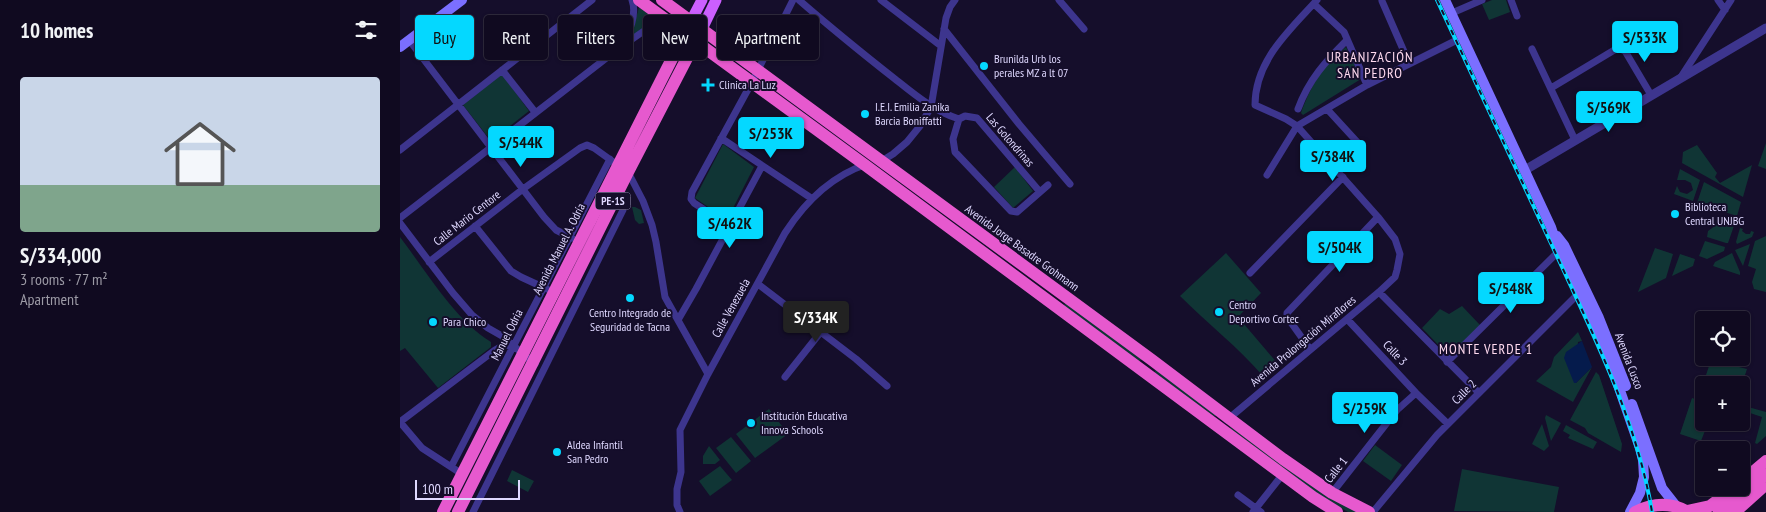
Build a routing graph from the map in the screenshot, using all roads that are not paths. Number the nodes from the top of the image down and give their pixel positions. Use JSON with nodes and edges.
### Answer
{"nodes":[{"id":1,"x":462,"y":0,"type":"edge"},
{"id":2,"x":592,"y":0,"type":"edge"},
{"id":3,"x":632,"y":0,"type":"edge"},
{"id":4,"x":639,"y":0,"type":"edge"},
{"id":5,"x":662,"y":0,"type":"edge"},
{"id":6,"x":702,"y":0,"type":"edge"},
{"id":7,"x":716,"y":0,"type":"edge"},
{"id":8,"x":793,"y":0,"type":"edge"},
{"id":9,"x":799,"y":0,"type":"edge"},
{"id":10,"x":881,"y":0,"type":"edge"},
{"id":11,"x":955,"y":0,"type":"edge"},
{"id":12,"x":1058,"y":0,"type":"edge"},
{"id":13,"x":1446,"y":0,"type":"edge"},
{"id":14,"x":1482,"y":0,"type":"edge"},
{"id":15,"x":1511,"y":0,"type":"edge"},
{"id":16,"x":1718,"y":0,"type":"edge"},
{"id":17,"x":1731,"y":0,"type":"edge"},
{"id":18,"x":1382,"y":1,"type":"edge"},
{"id":19,"x":1315,"y":2,"type":"edge"},
{"id":20,"x":673,"y":8,"type":"junction"},
{"id":21,"x":1725,"y":10,"type":"junction"},
{"id":22,"x":1452,"y":13,"type":"junction"},
{"id":23,"x":658,"y":15,"type":"edge"},
{"id":24,"x":667,"y":15,"type":"edge"},
{"id":25,"x":683,"y":15,"type":"edge"},
{"id":26,"x":694,"y":15,"type":"edge"},
{"id":27,"x":1517,"y":16,"type":"dead end"},
{"id":28,"x":633,"y":17,"type":"edge"},
{"id":29,"x":707,"y":19,"type":"edge"},
{"id":30,"x":1766,"y":28,"type":"edge"},
{"id":31,"x":944,"y":29,"type":"junction"},
{"id":32,"x":1084,"y":29,"type":"dead end"},
{"id":33,"x":707,"y":34,"type":"edge"},
{"id":34,"x":1463,"y":37,"type":"junction"},
{"id":35,"x":410,"y":40,"type":"junction"},
{"id":36,"x":1347,"y":40,"type":"junction"},
{"id":37,"x":941,"y":46,"type":"junction"},
{"id":38,"x":400,"y":47,"type":"edge"},
{"id":39,"x":707,"y":48,"type":"edge"},
{"id":40,"x":1532,"y":49,"type":"dead end"},
{"id":41,"x":604,"y":60,"type":"edge"},
{"id":42,"x":671,"y":60,"type":"edge"},
{"id":43,"x":684,"y":60,"type":"edge"},
{"id":44,"x":1409,"y":63,"type":"junction"},
{"id":45,"x":502,"y":70,"type":"junction"},
{"id":46,"x":754,"y":76,"type":"junction"},
{"id":47,"x":1681,"y":77,"type":"junction"},
{"id":48,"x":1367,"y":85,"type":"junction"},
{"id":49,"x":1551,"y":88,"type":"junction"},
{"id":50,"x":1650,"y":95,"type":"junction"},
{"id":51,"x":458,"y":105,"type":"junction"},
{"id":52,"x":931,"y":107,"type":"junction"},
{"id":53,"x":1298,"y":109,"type":"dead end"},
{"id":54,"x":1328,"y":109,"type":"junction"},
{"id":55,"x":535,"y":112,"type":"junction"},
{"id":56,"x":959,"y":119,"type":"junction"},
{"id":57,"x":1297,"y":126,"type":"junction"},
{"id":58,"x":721,"y":138,"type":"junction"},
{"id":59,"x":1575,"y":140,"type":"junction"},
{"id":60,"x":1360,"y":145,"type":"dead end"},
{"id":61,"x":490,"y":147,"type":"junction"},
{"id":62,"x":400,"y":150,"type":"edge"},
{"id":63,"x":882,"y":161,"type":"junction"},
{"id":64,"x":619,"y":165,"type":"junction"},
{"id":65,"x":865,"y":165,"type":"junction"},
{"id":66,"x":762,"y":166,"type":"junction"},
{"id":67,"x":1525,"y":170,"type":"junction"},
{"id":68,"x":1267,"y":175,"type":"dead end"},
{"id":69,"x":1343,"y":177,"type":"junction"},
{"id":70,"x":1070,"y":184,"type":"dead end"},
{"id":71,"x":1048,"y":185,"type":"dead end"},
{"id":72,"x":523,"y":189,"type":"junction"},
{"id":73,"x":1040,"y":192,"type":"junction"},
{"id":74,"x":812,"y":198,"type":"junction"},
{"id":75,"x":1378,"y":217,"type":"junction"},
{"id":76,"x":400,"y":218,"type":"edge"},
{"id":77,"x":400,"y":223,"type":"edge"},
{"id":78,"x":476,"y":226,"type":"junction"},
{"id":79,"x":729,"y":226,"type":"junction"},
{"id":80,"x":574,"y":239,"type":"junction"},
{"id":81,"x":1562,"y":248,"type":"junction"},
{"id":82,"x":429,"y":262,"type":"junction"},
{"id":83,"x":1250,"y":273,"type":"dead end"},
{"id":84,"x":758,"y":284,"type":"junction"},
{"id":85,"x":548,"y":290,"type":"junction"},
{"id":86,"x":1379,"y":292,"type":"junction"},
{"id":87,"x":1579,"y":293,"type":"junction"},
{"id":88,"x":1062,"y":294,"type":"junction"},
{"id":89,"x":572,"y":299,"type":"junction"},
{"id":90,"x":1054,"y":305,"type":"junction"},
{"id":91,"x":1347,"y":319,"type":"junction"},
{"id":92,"x":678,"y":320,"type":"junction"},
{"id":93,"x":820,"y":333,"type":"junction"},
{"id":94,"x":1310,"y":349,"type":"junction"},
{"id":95,"x":518,"y":350,"type":"junction"},
{"id":96,"x":1447,"y":362,"type":"junction"},
{"id":97,"x":1148,"y":365,"type":"junction"},
{"id":98,"x":538,"y":366,"type":"junction"},
{"id":99,"x":708,"y":374,"type":"junction"},
{"id":100,"x":785,"y":376,"type":"dead end"},
{"id":101,"x":887,"y":386,"type":"dead end"},
{"id":102,"x":1416,"y":393,"type":"junction"},
{"id":103,"x":1479,"y":393,"type":"junction"},
{"id":104,"x":1229,"y":418,"type":"junction"},
{"id":105,"x":400,"y":422,"type":"edge"},
{"id":106,"x":1448,"y":424,"type":"junction"},
{"id":107,"x":1219,"y":427,"type":"junction"},
{"id":108,"x":1766,"y":461,"type":"edge"},
{"id":109,"x":456,"y":470,"type":"junction"},
{"id":110,"x":1766,"y":470,"type":"edge"},
{"id":111,"x":1283,"y":474,"type":"junction"},
{"id":112,"x":1766,"y":475,"type":"edge"},
{"id":113,"x":1750,"y":477,"type":"edge"},
{"id":114,"x":1750,"y":480,"type":"edge"},
{"id":115,"x":1750,"y":482,"type":"edge"},
{"id":116,"x":1764,"y":490,"type":"edge"},
{"id":117,"x":1332,"y":494,"type":"junction"},
{"id":118,"x":1238,"y":495,"type":"dead end"},
{"id":119,"x":1726,"y":496,"type":"edge"},
{"id":120,"x":1732,"y":496,"type":"edge"},
{"id":121,"x":1684,"y":510,"type":"edge"},
{"id":122,"x":1256,"y":511,"type":"edge"},
{"id":123,"x":443,"y":512,"type":"edge"},
{"id":124,"x":458,"y":512,"type":"edge"},
{"id":125,"x":473,"y":512,"type":"edge"},
{"id":126,"x":680,"y":512,"type":"edge"},
{"id":127,"x":1337,"y":512,"type":"edge"},
{"id":128,"x":1371,"y":512,"type":"edge"},
{"id":129,"x":1630,"y":512,"type":"edge"},
{"id":130,"x":1635,"y":512,"type":"edge"},
{"id":131,"x":1719,"y":512,"type":"edge"},
{"id":132,"x":1735,"y":512,"type":"edge"}],
"edges":[{"from":1,"to":35,"type":"main road"},
{"from":2,"to":45,"type":"street"},
{"from":3,"to":28,"type":"street"},
{"from":4,"to":23,"type":"highway","name":"Avenida Jorge Basadre Grohmann"},
{"from":5,"to":20,"type":"highway","name":"Avenida Jorge Basadre Grohmann"},
{"from":6,"to":26,"type":"main road","name":"Avenida Manuel A. Odría"},
{"from":7,"to":29,"type":"main road","name":"Avenida Manuel A. Odría"},
{"from":8,"to":46,"type":"street"},
{"from":9,"to":52,"type":"street","name":"Las Golondrinas"},
{"from":10,"to":37,"type":"street"},
{"from":11,"to":31,"type":"street","name":"Calle Venezuela"},
{"from":12,"to":32,"type":"street"},
{"from":13,"to":22,"type":"main road","name":"Avenida Cusco"},
{"from":14,"to":22,"type":"street"},
{"from":15,"to":27,"type":"street"},
{"from":16,"to":21,"type":"street"},
{"from":17,"to":21,"type":"street"},
{"from":18,"to":44,"type":"street"},
{"from":19,"to":36,"type":"street"},
{"from":19,"to":57,"type":"street"},
{"from":20,"to":24,"type":"street"},
{"from":20,"to":25,"type":"highway","name":"Avenida Jorge Basadre Grohmann"},
{"from":21,"to":47,"type":"street"},
{"from":22,"to":34,"type":"main road","name":"Avenida Cusco"},
{"from":30,"to":47,"type":"street"},
{"from":31,"to":37,"type":"street","name":"Calle Venezuela"},
{"from":31,"to":70,"type":"street"},
{"from":33,"to":46,"type":"highway","name":"Avenida Jorge Basadre Grohmann"},
{"from":34,"to":44,"type":"street"},
{"from":34,"to":67,"type":"main road","name":"Avenida Cusco"},
{"from":35,"to":38,"type":"main road"},
{"from":35,"to":51,"type":"street"},
{"from":36,"to":48,"type":"street"},
{"from":36,"to":53,"type":"street"},
{"from":37,"to":52,"type":"street","name":"Calle Venezuela"},
{"from":39,"to":46,"type":"highway","name":"Avenida Jorge Basadre Grohmann"},
{"from":40,"to":49,"type":"street"},
{"from":41,"to":55,"type":"street"},
{"from":42,"to":64,"type":"highway","name":"Avenida Manuel A. Odría","number":"PE-1S"},
{"from":43,"to":64,"type":"highway","name":"Avenida Manuel A. Odría","number":"PE-1S"},
{"from":44,"to":48,"type":"street"},
{"from":45,"to":51,"type":"street"},
{"from":45,"to":55,"type":"street"},
{"from":46,"to":58,"type":"street"},
{"from":46,"to":63,"type":"highway","name":"Avenida Jorge Basadre Grohmann"},
{"from":46,"to":65,"type":"highway","name":"Avenida Jorge Basadre Grohmann"},
{"from":47,"to":50,"type":"street"},
{"from":48,"to":54,"type":"street"},
{"from":49,"to":50,"type":"street"},
{"from":49,"to":59,"type":"street"},
{"from":50,"to":59,"type":"street"},
{"from":51,"to":61,"type":"street"},
{"from":51,"to":62,"type":"street"},
{"from":52,"to":56,"type":"street","name":"Las Golondrinas"},
{"from":52,"to":63,"type":"street","name":"Calle Venezuela"},
{"from":54,"to":57,"type":"street"},
{"from":54,"to":60,"type":"street"},
{"from":55,"to":61,"type":"street"},
{"from":56,"to":73,"type":"street","name":"Las Golondrinas"},
{"from":56,"to":73,"type":"street"},
{"from":57,"to":68,"type":"street"},
{"from":57,"to":69,"type":"street"},
{"from":58,"to":66,"type":"street"},
{"from":58,"to":79,"type":"street"},
{"from":59,"to":67,"type":"street"},
{"from":61,"to":72,"type":"street"},
{"from":61,"to":76,"type":"street"},
{"from":63,"to":65,"type":"street","name":"Calle Venezuela"},
{"from":63,"to":88,"type":"highway","name":"Avenida Jorge Basadre Grohmann"},
{"from":64,"to":72,"type":"street","name":"Calle Mario Centore"},
{"from":64,"to":80,"type":"highway","name":"Avenida Manuel A. Odría","number":"PE-1S"},
{"from":64,"to":89,"type":"highway","name":"Avenida Manuel A. Odría","number":"PE-1S"},
{"from":64,"to":92,"type":"street"},
{"from":65,"to":74,"type":"street","name":"Calle Venezuela"},
{"from":65,"to":90,"type":"highway","name":"Avenida Jorge Basadre Grohmann"},
{"from":66,"to":74,"type":"street"},
{"from":66,"to":79,"type":"street"},
{"from":67,"to":81,"type":"main road","name":"Avenida Cusco"},
{"from":69,"to":75,"type":"street"},
{"from":69,"to":83,"type":"street"},
{"from":71,"to":73,"type":"street"},
{"from":72,"to":78,"type":"street","name":"Calle Mario Centore"},
{"from":72,"to":80,"type":"street"},
{"from":74,"to":84,"type":"street","name":"Calle Venezuela"},
{"from":75,"to":86,"type":"street","name":"Avenida Prolongación Miraflores"},
{"from":75,"to":94,"type":"street"},
{"from":77,"to":82,"type":"street"},
{"from":78,"to":82,"type":"street","name":"Calle Mario Centore"},
{"from":78,"to":85,"type":"street"},
{"from":79,"to":92,"type":"street"},
{"from":80,"to":85,"type":"highway","name":"Avenida Manuel A. Odría","number":"PE-1S"},
{"from":81,"to":87,"type":"main road","name":"Avenida Cusco"},
{"from":81,"to":96,"type":"street"},
{"from":81,"to":121,"type":"main road","name":"Avenida Cusco"},
{"from":82,"to":95,"type":"street"},
{"from":84,"to":93,"type":"street"},
{"from":84,"to":99,"type":"street","name":"Calle Venezuela"},
{"from":85,"to":89,"type":"street"},
{"from":85,"to":95,"type":"highway","name":"Avenida Manuel A. Odría","number":"PE-1S"},
{"from":86,"to":91,"type":"street","name":"Avenida Prolongación Miraflores"},
{"from":86,"to":96,"type":"street"},
{"from":87,"to":103,"type":"street","name":"Calle 2"},
{"from":87,"to":129,"type":"main road","name":"Avenida Cusco"},
{"from":88,"to":90,"type":"highway"},
{"from":88,"to":97,"type":"highway","name":"Avenida Jorge Basadre Grohmann"},
{"from":89,"to":98,"type":"highway","name":"Avenida Manuel A. Odría","number":"PE-1S"},
{"from":90,"to":97,"type":"highway","name":"Avenida Jorge Basadre Grohmann"},
{"from":91,"to":94,"type":"street","name":"Avenida Prolongación Miraflores"},
{"from":91,"to":102,"type":"street","name":"Calle 3"},
{"from":92,"to":99,"type":"street"},
{"from":93,"to":100,"type":"street"},
{"from":93,"to":101,"type":"street"},
{"from":94,"to":104,"type":"street","name":"Avenida Prolongación Miraflores"},
{"from":95,"to":98,"type":"street"},
{"from":95,"to":105,"type":"street"},
{"from":95,"to":109,"type":"highway","name":"Avenida Manuel A. Odría","number":"PE-1S"},
{"from":96,"to":103,"type":"street"},
{"from":97,"to":104,"type":"highway","name":"Avenida Jorge Basadre Grohmann"},
{"from":97,"to":107,"type":"highway","name":"Avenida Jorge Basadre Grohmann"},
{"from":98,"to":124,"type":"highway","name":"Avenida Manuel A. Odría","number":"PE-1S"},
{"from":98,"to":125,"type":"street","name":"Avenida Manuel A. Odría"},
{"from":99,"to":126,"type":"street","name":"Calle Venezuela"},
{"from":102,"to":106,"type":"street","name":"Calle 3"},
{"from":102,"to":117,"type":"street","name":"Calle 1"},
{"from":103,"to":106,"type":"street","name":"Calle 2"},
{"from":104,"to":107,"type":"street","name":"Avenida Prolongación Miraflores"},
{"from":104,"to":117,"type":"highway","name":"Avenida Jorge Basadre Grohmann"},
{"from":105,"to":109,"type":"street"},
{"from":106,"to":128,"type":"street","name":"Calle 2"},
{"from":107,"to":111,"type":"highway","name":"Avenida Jorge Basadre Grohmann"},
{"from":108,"to":113,"type":"highway"},
{"from":109,"to":123,"type":"highway","name":"Avenida Manuel A. Odría","number":"PE-1S"},
{"from":110,"to":114,"type":"highway"},
{"from":111,"to":122,"type":"street"},
{"from":111,"to":127,"type":"highway","name":"Avenida Jorge Basadre Grohmann"},
{"from":112,"to":115,"type":"highway"},
{"from":116,"to":132,"type":"highway"},
{"from":117,"to":128,"type":"highway","name":"Avenida Jorge Basadre Grohmann"},
{"from":118,"to":122,"type":"street"},
{"from":119,"to":121,"type":"highway"},
{"from":120,"to":131,"type":"highway"},
{"from":121,"to":130,"type":"highway"}]}
